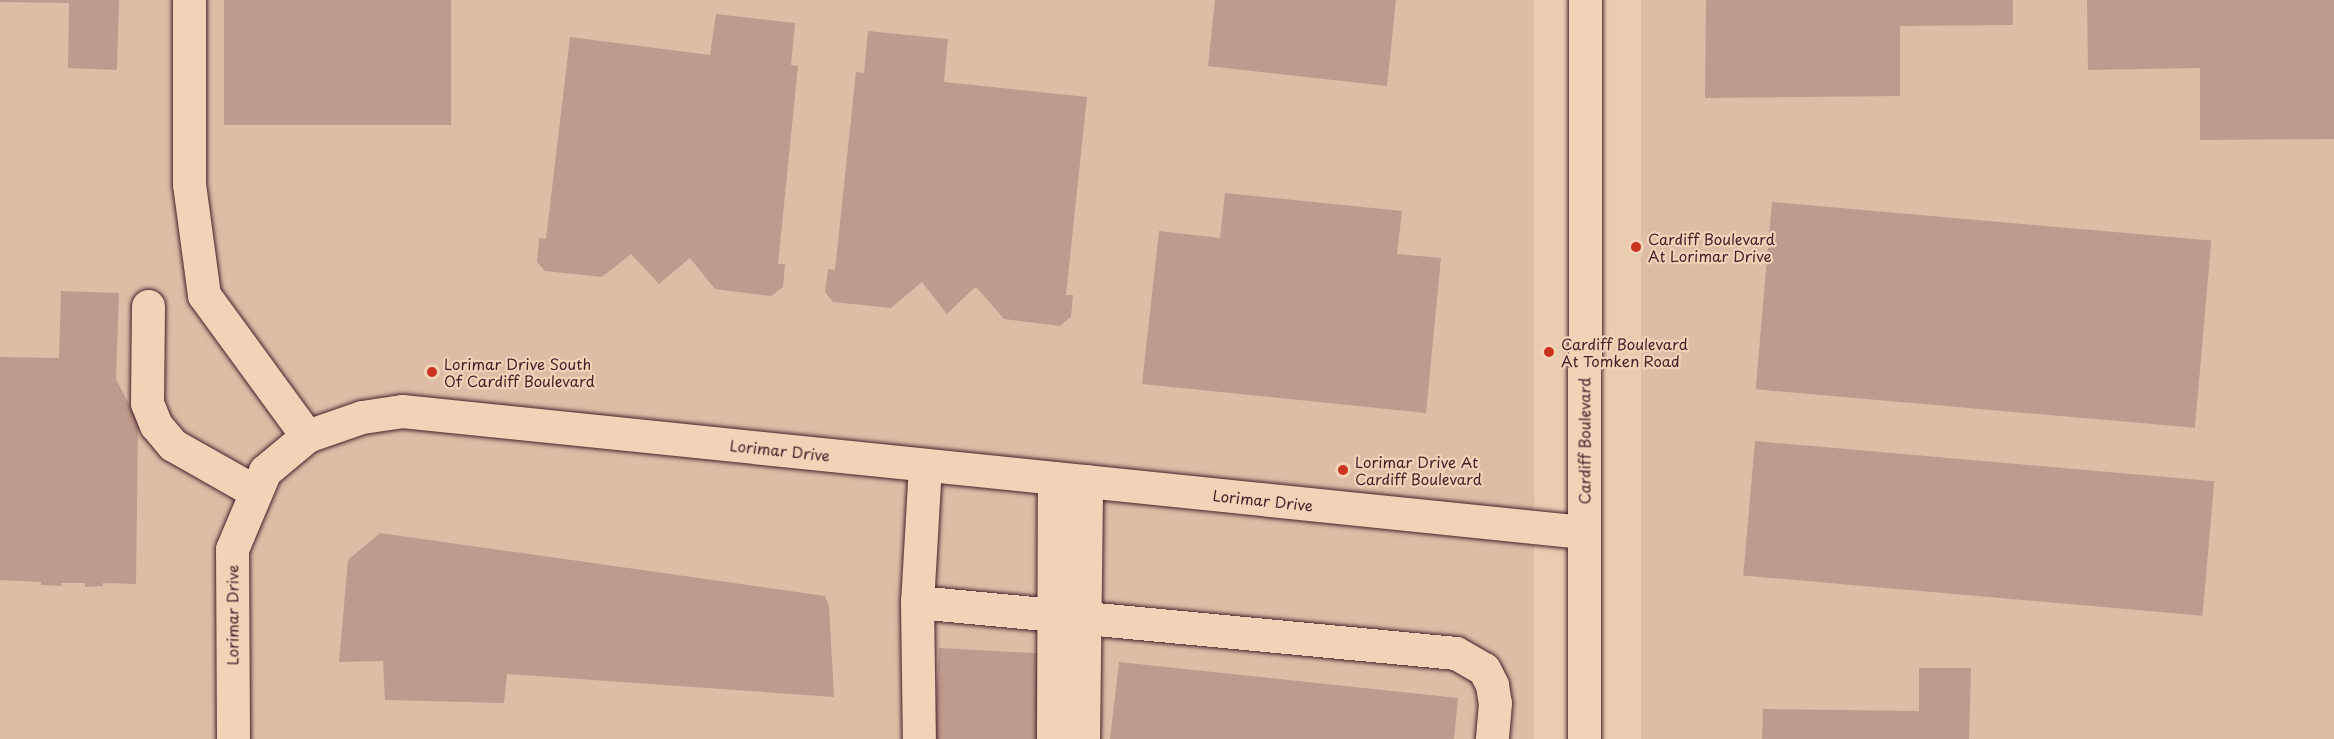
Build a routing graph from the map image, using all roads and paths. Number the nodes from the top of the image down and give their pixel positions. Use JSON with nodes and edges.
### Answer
{"nodes":[{"id":1,"x":189,"y":0,"type":"edge"},
{"id":2,"x":1585,"y":0,"type":"edge"},
{"id":3,"x":148,"y":306,"type":"dead end"},
{"id":4,"x":307,"y":436,"type":"junction"},
{"id":5,"x":925,"y":465,"type":"junction"},
{"id":6,"x":1054,"y":478,"type":"junction"},
{"id":7,"x":1086,"y":481,"type":"junction"},
{"id":8,"x":256,"y":492,"type":"junction"},
{"id":9,"x":1583,"y":532,"type":"junction"},
{"id":10,"x":917,"y":602,"type":"junction"},
{"id":11,"x":1053,"y":613,"type":"junction"},
{"id":12,"x":1084,"y":616,"type":"junction"},
{"id":13,"x":233,"y":739,"type":"edge"},
{"id":14,"x":920,"y":739,"type":"edge"},
{"id":15,"x":1053,"y":739,"type":"edge"},
{"id":16,"x":1083,"y":739,"type":"edge"},
{"id":17,"x":1492,"y":739,"type":"edge"},
{"id":18,"x":1584,"y":739,"type":"edge"}],
"edges":[{"from":1,"to":4,"type":"street"},
{"from":2,"to":9,"type":"street","name":"Cardiff Boulevard"},
{"from":3,"to":8,"type":"street"},
{"from":4,"to":5,"type":"street","name":"Lorimar Drive"},
{"from":4,"to":8,"type":"street","name":"Lorimar Drive"},
{"from":5,"to":6,"type":"street","name":"Lorimar Drive"},
{"from":5,"to":10,"type":"street"},
{"from":6,"to":7,"type":"street","name":"Lorimar Drive"},
{"from":6,"to":11,"type":"street"},
{"from":7,"to":9,"type":"street","name":"Lorimar Drive"},
{"from":7,"to":12,"type":"street"},
{"from":8,"to":13,"type":"street","name":"Lorimar Drive"},
{"from":9,"to":18,"type":"street","name":"Cardiff Boulevard"},
{"from":10,"to":11,"type":"street"},
{"from":10,"to":14,"type":"street"},
{"from":11,"to":12,"type":"street"},
{"from":11,"to":15,"type":"street"},
{"from":12,"to":16,"type":"street"},
{"from":12,"to":17,"type":"street"}]}
